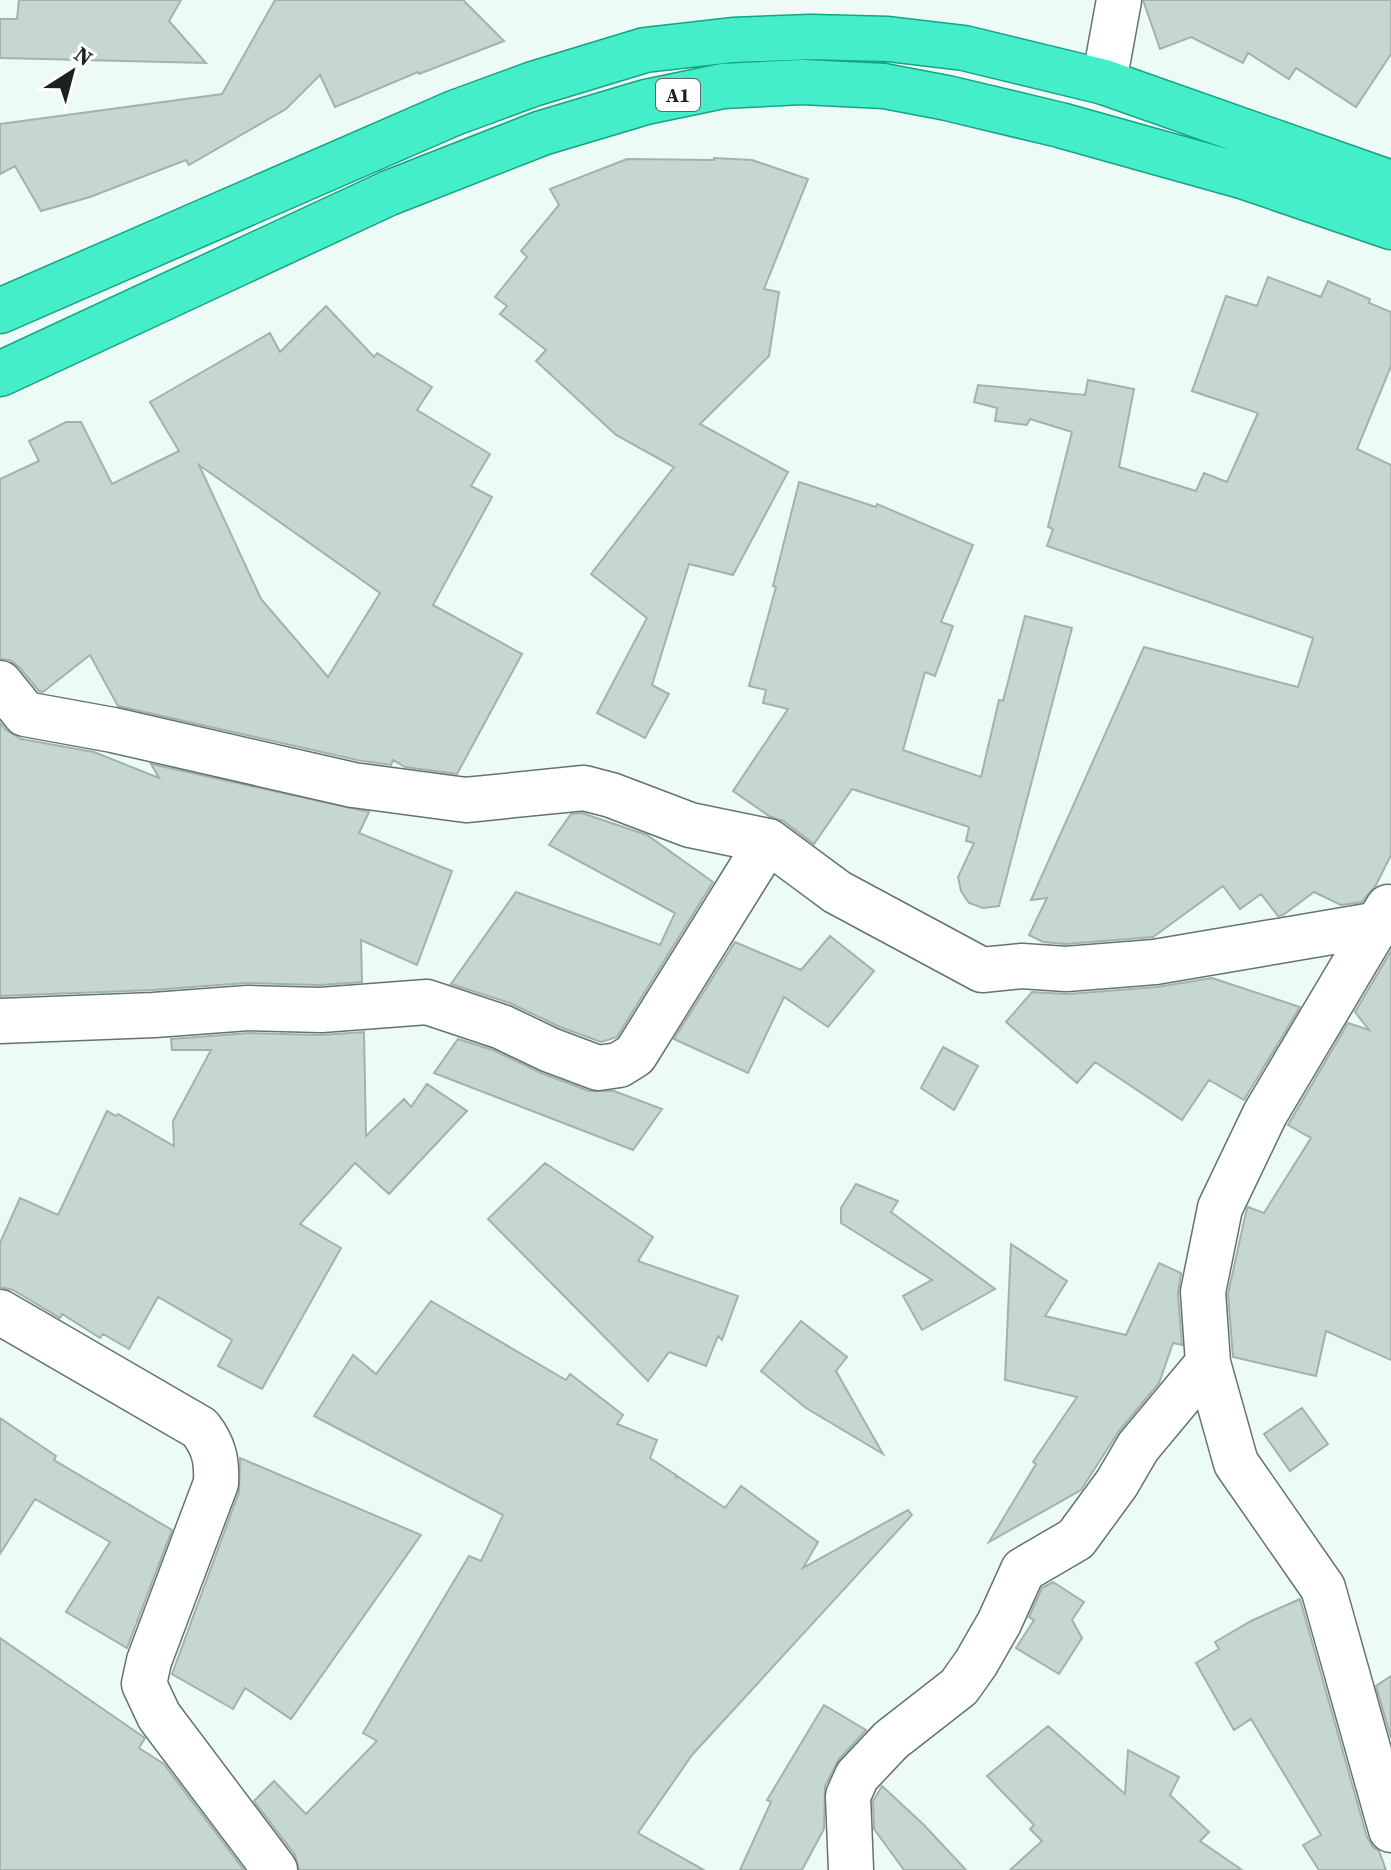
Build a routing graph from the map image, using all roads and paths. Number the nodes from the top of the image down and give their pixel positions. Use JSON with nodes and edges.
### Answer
{"nodes":[{"id":1,"x":1119,"y":0,"type":"edge"},
{"id":2,"x":1104,"y":82,"type":"junction"},
{"id":3,"x":1391,"y":183,"type":"edge"},
{"id":4,"x":1391,"y":227,"type":"edge"},
{"id":5,"x":0,"y":311,"type":"edge"},
{"id":6,"x":0,"y":374,"type":"edge"},
{"id":7,"x":0,"y":683,"type":"edge"},
{"id":8,"x":768,"y":841,"type":"junction"},
{"id":9,"x":1386,"y":916,"type":"edge"},
{"id":10,"x":0,"y":1021,"type":"edge"},
{"id":11,"x":0,"y":1312,"type":"edge"},
{"id":12,"x":1208,"y":1363,"type":"junction"},
{"id":13,"x":1379,"y":1742,"type":"edge"},
{"id":14,"x":1391,"y":1830,"type":"edge"},
{"id":15,"x":275,"y":1870,"type":"edge"},
{"id":16,"x":851,"y":1870,"type":"edge"}],
"edges":[{"from":1,"to":2,"type":"street"},
{"from":2,"to":3,"type":"highway","number":"A1"},
{"from":2,"to":5,"type":"highway","number":"A1"},
{"from":4,"to":6,"type":"highway","number":"A1"},
{"from":7,"to":8,"type":"street"},
{"from":8,"to":9,"type":"street"},
{"from":8,"to":10,"type":"street"},
{"from":9,"to":12,"type":"street"},
{"from":11,"to":15,"type":"street"},
{"from":12,"to":13,"type":"street"},
{"from":12,"to":16,"type":"street"},
{"from":13,"to":14,"type":"street"}]}
